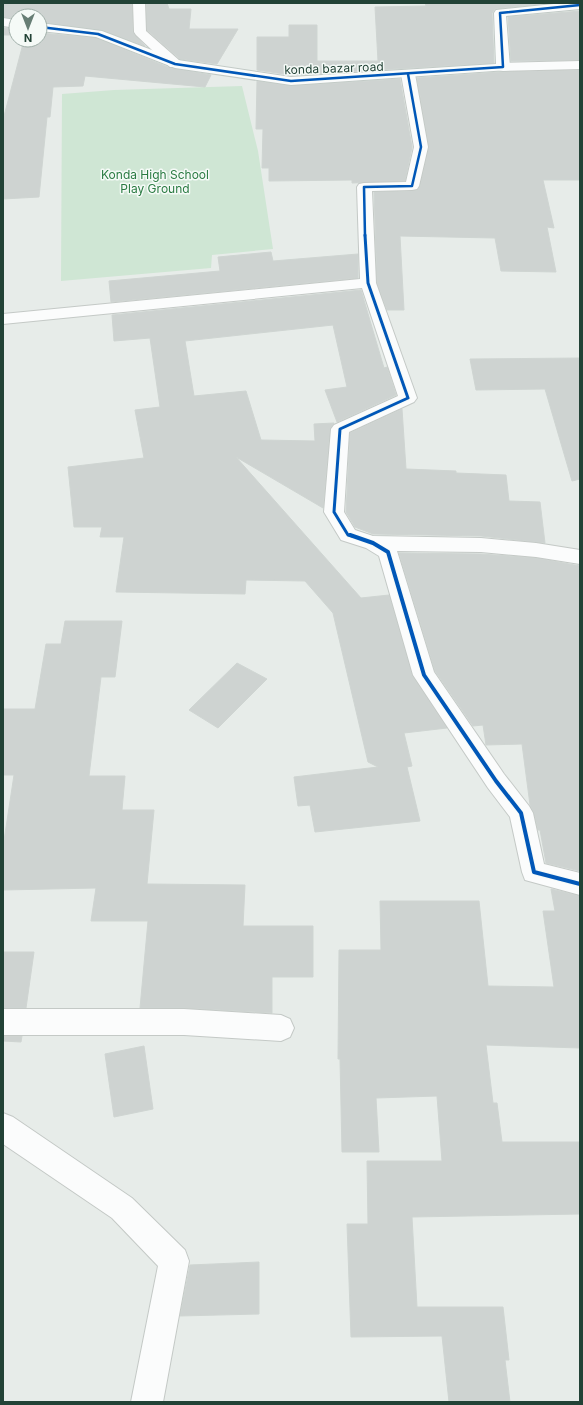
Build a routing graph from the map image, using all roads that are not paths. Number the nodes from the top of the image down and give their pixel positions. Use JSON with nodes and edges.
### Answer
{"nodes":[{"id":1,"x":139,"y":3,"type":"edge"},
{"id":2,"x":580,"y":5,"type":"edge"},
{"id":3,"x":48,"y":28,"type":"edge"},
{"id":4,"x":175,"y":64,"type":"junction"},
{"id":5,"x":580,"y":65,"type":"edge"},
{"id":6,"x":503,"y":67,"type":"junction"},
{"id":7,"x":408,"y":74,"type":"junction"},
{"id":8,"x":368,"y":284,"type":"junction"},
{"id":9,"x":3,"y":319,"type":"edge"},
{"id":10,"x":373,"y":543,"type":"junction"},
{"id":11,"x":580,"y":557,"type":"edge"},
{"id":12,"x":580,"y":884,"type":"edge"},
{"id":13,"x":3,"y":1022,"type":"edge"},
{"id":14,"x":281,"y":1028,"type":"dead end"},
{"id":15,"x":3,"y":1127,"type":"edge"},
{"id":16,"x":147,"y":1402,"type":"edge"}],
"edges":[{"from":1,"to":4,"type":"street"},
{"from":2,"to":6,"type":"street"},
{"from":3,"to":4,"type":"street","name":"konda bazar road"},
{"from":4,"to":7,"type":"street","name":"konda bazar road"},
{"from":5,"to":6,"type":"street","name":"konda bazar road"},
{"from":6,"to":7,"type":"street","name":"konda bazar road"},
{"from":7,"to":8,"type":"street"},
{"from":8,"to":9,"type":"street"},
{"from":8,"to":10,"type":"street"},
{"from":10,"to":11,"type":"street"},
{"from":10,"to":12,"type":"street"},
{"from":13,"to":14,"type":"street"},
{"from":15,"to":16,"type":"street"}]}
